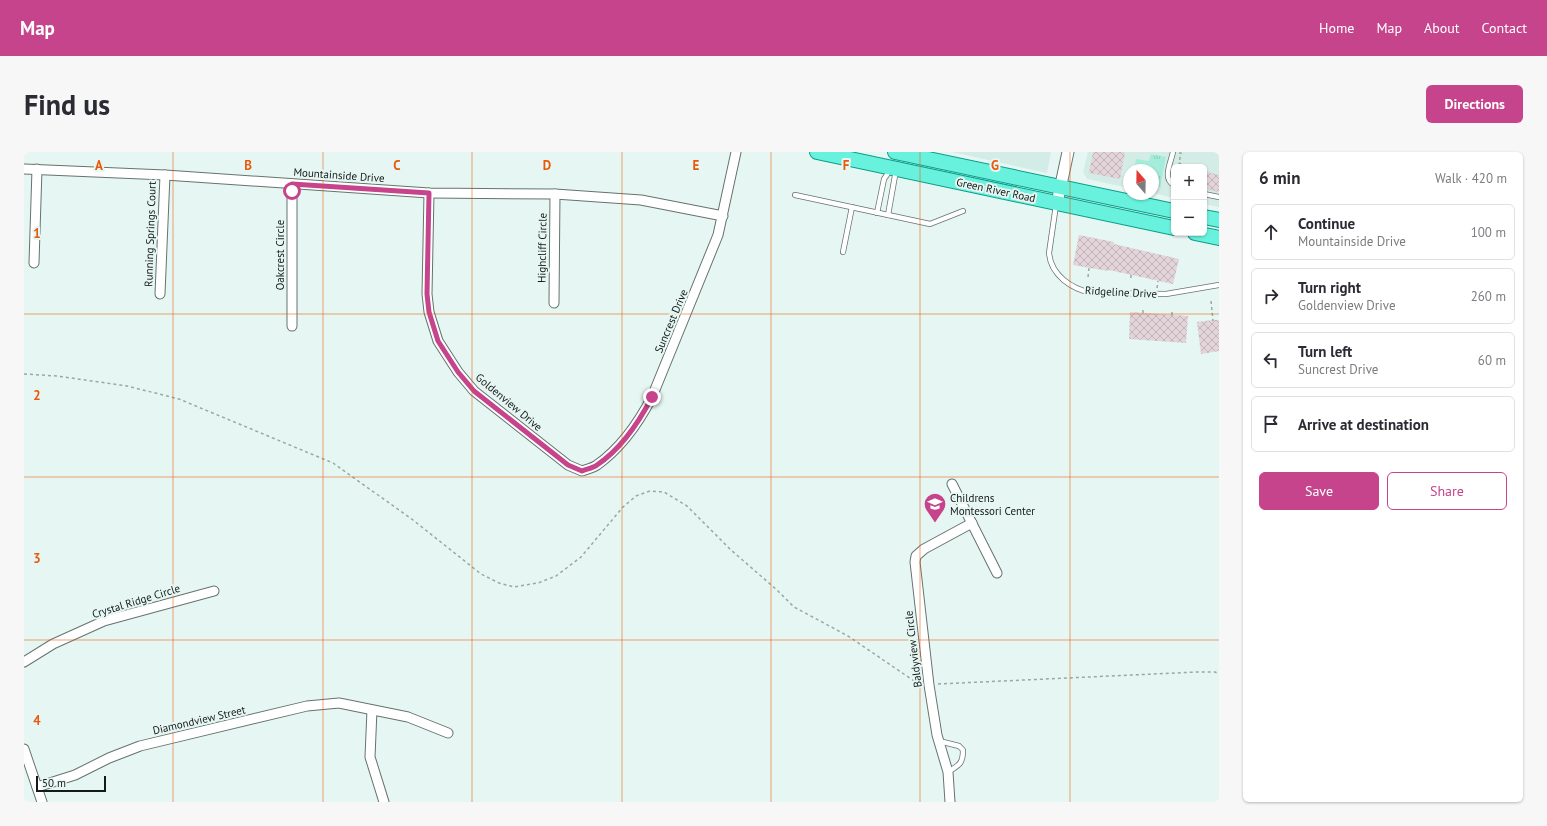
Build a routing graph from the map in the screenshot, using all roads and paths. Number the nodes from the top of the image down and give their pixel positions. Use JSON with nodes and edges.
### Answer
{"nodes":[{"id":1,"x":736,"y":152,"type":"edge"},
{"id":2,"x":818,"y":152,"type":"edge"},
{"id":3,"x":1068,"y":152,"type":"edge"},
{"id":4,"x":1173,"y":152,"type":"edge"},
{"id":5,"x":901,"y":153,"type":"edge"},
{"id":6,"x":24,"y":169,"type":"edge"},
{"id":7,"x":37,"y":169,"type":"junction"},
{"id":8,"x":894,"y":169,"type":"junction"},
{"id":9,"x":165,"y":175,"type":"junction"},
{"id":10,"x":292,"y":184,"type":"junction"},
{"id":11,"x":1171,"y":184,"type":"edge"},
{"id":12,"x":1060,"y":188,"type":"junction"},
{"id":13,"x":429,"y":193,"type":"junction"},
{"id":14,"x":555,"y":194,"type":"junction"},
{"id":15,"x":795,"y":195,"type":"dead end"},
{"id":16,"x":1207,"y":195,"type":"edge"},
{"id":17,"x":1219,"y":197,"type":"edge"},
{"id":18,"x":1057,"y":203,"type":"junction"},
{"id":19,"x":852,"y":208,"type":"junction"},
{"id":20,"x":964,"y":210,"type":"dead end"},
{"id":21,"x":1171,"y":210,"type":"edge"},
{"id":22,"x":877,"y":213,"type":"junction"},
{"id":23,"x":888,"y":215,"type":"junction"},
{"id":24,"x":723,"y":216,"type":"junction"},
{"id":25,"x":1207,"y":218,"type":"edge"},
{"id":26,"x":1219,"y":220,"type":"edge"},
{"id":27,"x":1171,"y":227,"type":"edge"},
{"id":28,"x":1207,"y":236,"type":"edge"},
{"id":29,"x":1219,"y":238,"type":"edge"},
{"id":30,"x":843,"y":252,"type":"dead end"},
{"id":31,"x":34,"y":264,"type":"dead end"},
{"id":32,"x":1089,"y":268,"type":"dead end"},
{"id":33,"x":1131,"y":275,"type":"dead end"},
{"id":34,"x":1088,"y":277,"type":"dead end"},
{"id":35,"x":1130,"y":278,"type":"dead end"},
{"id":36,"x":1158,"y":281,"type":"dead end"},
{"id":37,"x":1219,"y":285,"type":"edge"},
{"id":38,"x":1157,"y":288,"type":"dead end"},
{"id":39,"x":160,"y":294,"type":"dead end"},
{"id":40,"x":1211,"y":301,"type":"dead end"},
{"id":41,"x":554,"y":303,"type":"dead end"},
{"id":42,"x":1172,"y":310,"type":"dead end"},
{"id":43,"x":1172,"y":315,"type":"dead end"},
{"id":44,"x":1213,"y":320,"type":"dead end"},
{"id":45,"x":292,"y":326,"type":"dead end"},
{"id":46,"x":24,"y":374,"type":"edge"},
{"id":47,"x":582,"y":471,"type":"joint"},
{"id":48,"x":952,"y":484,"type":"dead end"},
{"id":49,"x":972,"y":523,"type":"junction"},
{"id":50,"x":998,"y":573,"type":"dead end"},
{"id":51,"x":214,"y":591,"type":"dead end"},
{"id":52,"x":24,"y":662,"type":"edge"},
{"id":53,"x":1219,"y":674,"type":"edge"},
{"id":54,"x":936,"y":684,"type":"dead end"},
{"id":55,"x":923,"y":685,"type":"dead end"},
{"id":56,"x":372,"y":710,"type":"junction"},
{"id":57,"x":448,"y":733,"type":"dead end"},
{"id":58,"x":938,"y":740,"type":"junction"},
{"id":59,"x":24,"y":749,"type":"edge"},
{"id":60,"x":948,"y":772,"type":"junction"},
{"id":61,"x":37,"y":787,"type":"junction"},
{"id":62,"x":42,"y":802,"type":"edge"},
{"id":63,"x":384,"y":802,"type":"edge"},
{"id":64,"x":950,"y":802,"type":"edge"}],
"edges":[{"from":1,"to":24,"type":"street","name":"Suncrest Drive"},
{"from":2,"to":8,"type":"main road","name":"Green River Road"},
{"from":3,"to":12,"type":"street","name":"Ridgeline Drive"},
{"from":4,"to":11,"type":"lane"},
{"from":5,"to":8,"type":"main road"},
{"from":5,"to":12,"type":"main road","name":"Green River Road"},
{"from":6,"to":7,"type":"street","name":"Mountainside Drive"},
{"from":7,"to":9,"type":"street","name":"Mountainside Drive"},
{"from":7,"to":31,"type":"street"},
{"from":8,"to":18,"type":"main road","name":"Green River Road"},
{"from":8,"to":22,"type":"lane"},
{"from":8,"to":23,"type":"lane"},
{"from":9,"to":10,"type":"street","name":"Mountainside Drive"},
{"from":9,"to":39,"type":"street","name":"Running Springs Court"},
{"from":10,"to":13,"type":"street","name":"Mountainside Drive"},
{"from":10,"to":45,"type":"street","name":"Oakcrest Circle"},
{"from":12,"to":18,"type":"street","name":"Ridgeline Drive"},
{"from":12,"to":21,"type":"main road","name":"Green River Road"},
{"from":13,"to":14,"type":"street","name":"Mountainside Drive"},
{"from":13,"to":47,"type":"street","name":"Goldenview Drive"},
{"from":14,"to":24,"type":"street","name":"Mountainside Drive"},
{"from":14,"to":41,"type":"street","name":"Highcliff Circle"},
{"from":15,"to":19,"type":"lane"},
{"from":16,"to":17,"type":"lane"},
{"from":18,"to":27,"type":"main road","name":"Green River Road"},
{"from":18,"to":37,"type":"lane","name":"Ridgeline Drive"},
{"from":19,"to":22,"type":"lane"},
{"from":19,"to":30,"type":"lane"},
{"from":20,"to":23,"type":"lane"},
{"from":22,"to":23,"type":"lane"},
{"from":24,"to":47,"type":"street","name":"Suncrest Drive"},
{"from":25,"to":26,"type":"main road"},
{"from":28,"to":29,"type":"main road"},
{"from":32,"to":34,"type":"path"},
{"from":33,"to":35,"type":"path"},
{"from":36,"to":38,"type":"path"},
{"from":40,"to":44,"type":"path"},
{"from":42,"to":43,"type":"path"},
{"from":46,"to":55,"type":"path"},
{"from":48,"to":49,"type":"street"},
{"from":49,"to":50,"type":"street"},
{"from":49,"to":58,"type":"street","name":"Baldyview Circle"},
{"from":51,"to":52,"type":"street","name":"Crystal Ridge Circle"},
{"from":53,"to":54,"type":"path"},
{"from":56,"to":57,"type":"street","name":"Diamondview Street"},
{"from":56,"to":61,"type":"street","name":"Diamondview Street"},
{"from":56,"to":63,"type":"street"},
{"from":58,"to":60,"type":"street","name":"Baldyview Circle"},
{"from":58,"to":60,"type":"lane"},
{"from":59,"to":61,"type":"street"},
{"from":60,"to":64,"type":"street","name":"Baldyview Circle"},
{"from":61,"to":62,"type":"street"}]}
